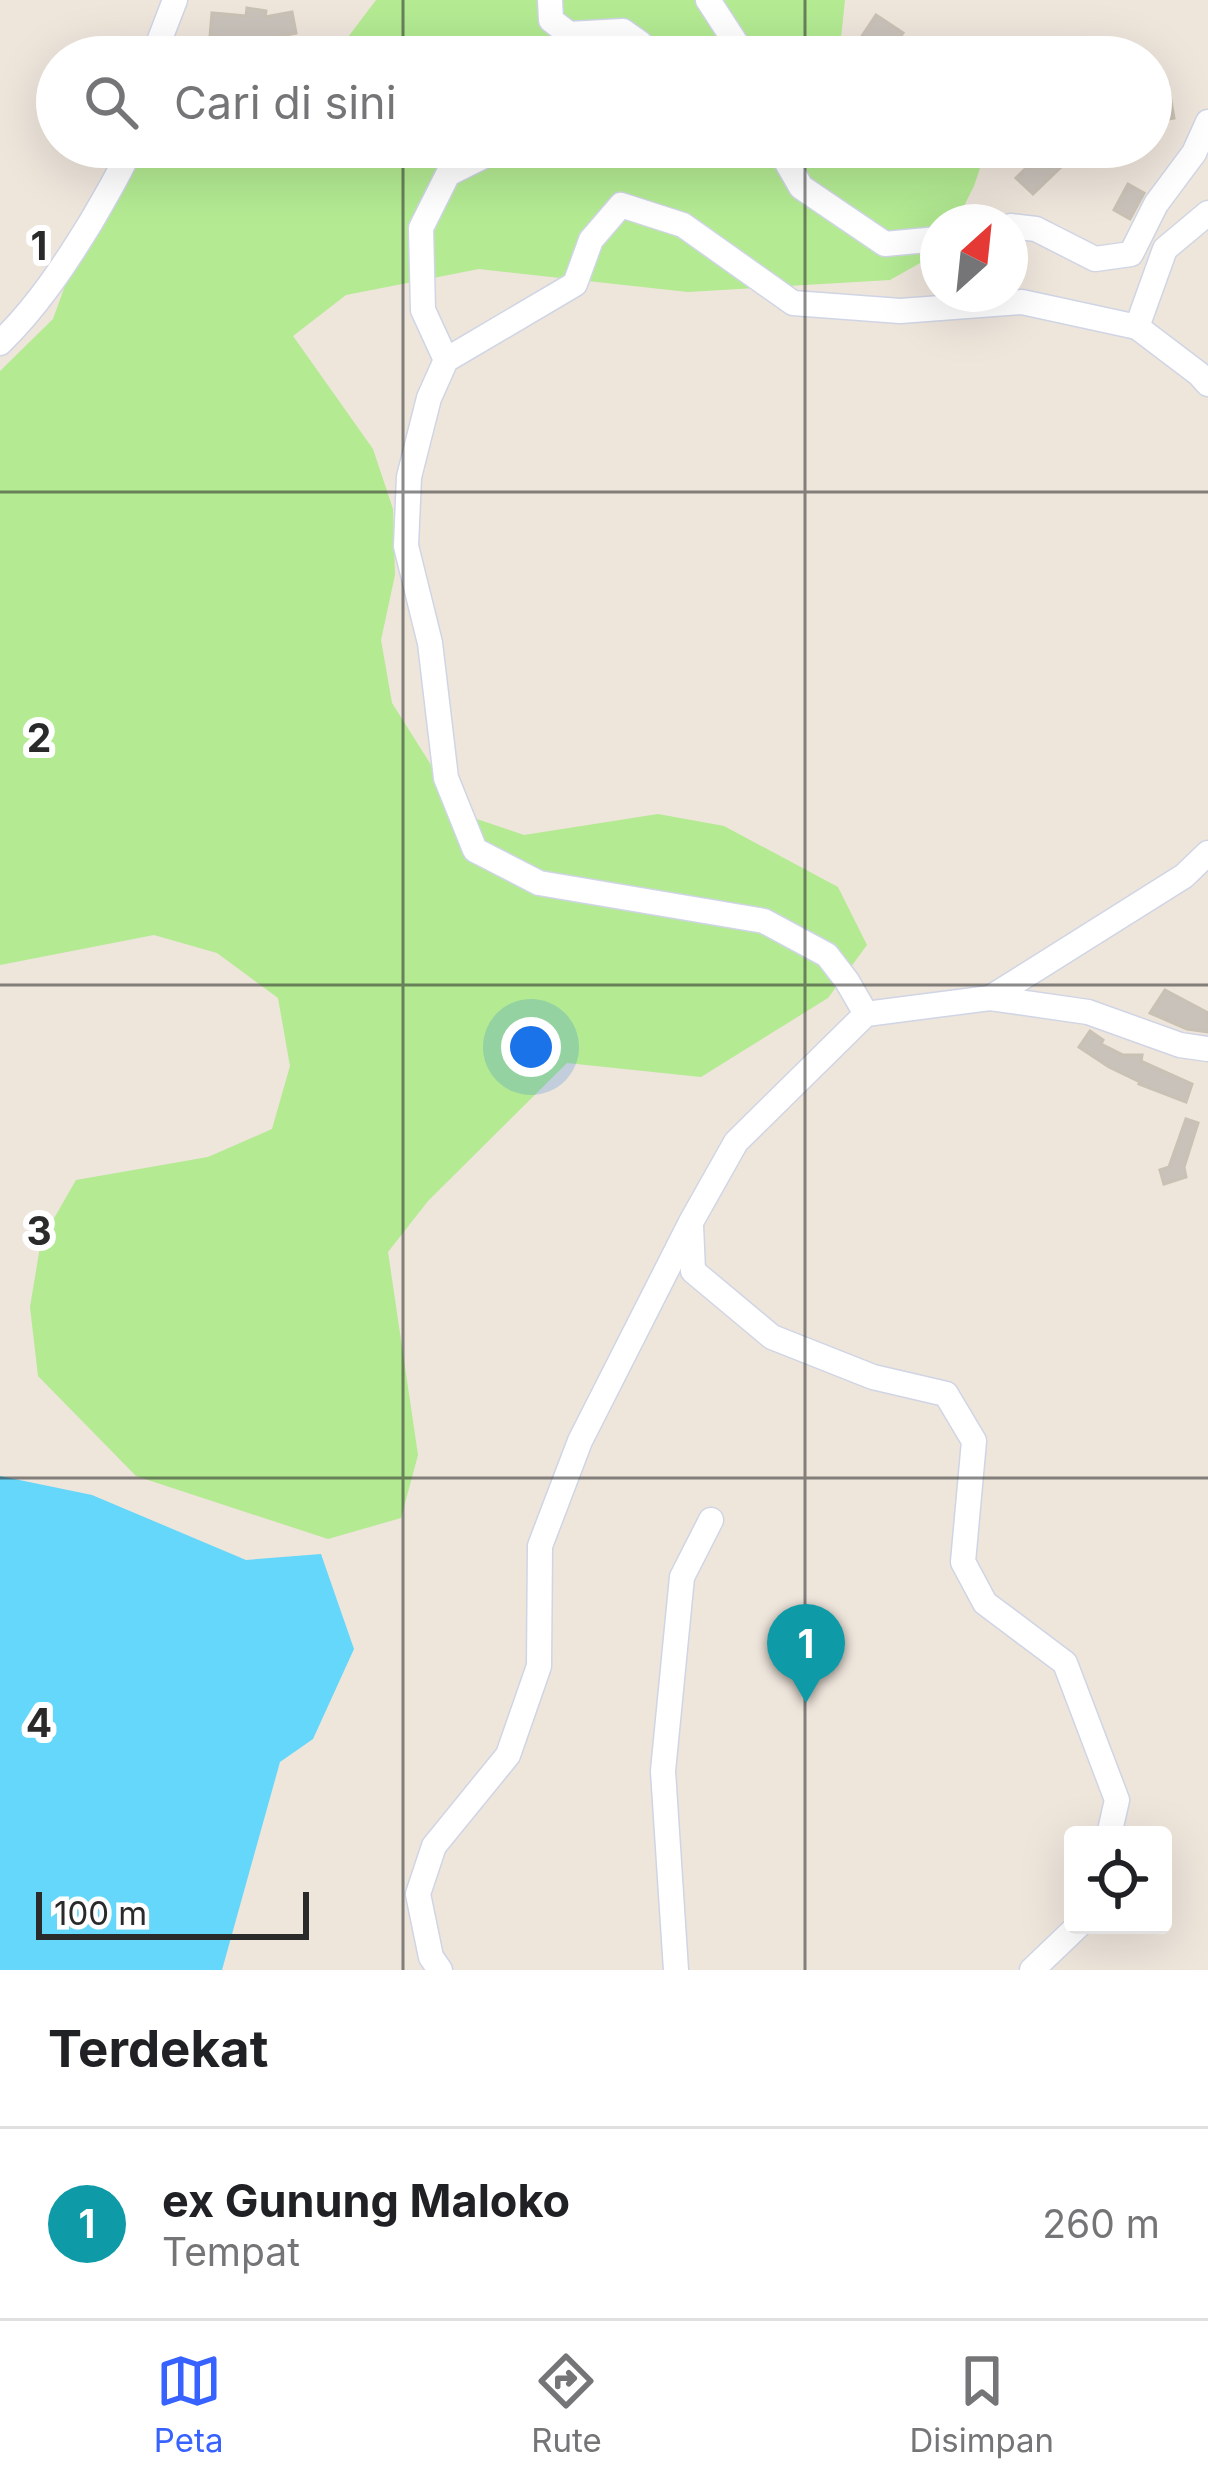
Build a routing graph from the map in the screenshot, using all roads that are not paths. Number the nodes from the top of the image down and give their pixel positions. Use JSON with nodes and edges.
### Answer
{"nodes":[{"id":1,"x":175,"y":0,"type":"edge"},
{"id":2,"x":550,"y":0,"type":"edge"},
{"id":3,"x":708,"y":0,"type":"edge"},
{"id":4,"x":161,"y":36,"type":"edge"},
{"id":5,"x":630,"y":36,"type":"edge"},
{"id":6,"x":731,"y":36,"type":"edge"},
{"id":7,"x":1208,"y":122,"type":"edge"},
{"id":8,"x":123,"y":168,"type":"edge"},
{"id":9,"x":462,"y":168,"type":"edge"},
{"id":10,"x":790,"y":168,"type":"edge"},
{"id":11,"x":1208,"y":213,"type":"edge"},
{"id":12,"x":1028,"y":228,"type":"edge"},
{"id":13,"x":920,"y":241,"type":"edge"},
{"id":14,"x":1137,"y":327,"type":"junction"},
{"id":15,"x":0,"y":343,"type":"edge"},
{"id":16,"x":446,"y":360,"type":"junction"},
{"id":17,"x":1208,"y":384,"type":"edge"},
{"id":18,"x":1208,"y":853,"type":"edge"},
{"id":19,"x":990,"y":998,"type":"junction"},
{"id":20,"x":866,"y":1014,"type":"junction"},
{"id":21,"x":1208,"y":1049,"type":"edge"},
{"id":22,"x":691,"y":1222,"type":"junction"},
{"id":23,"x":711,"y":1520,"type":"dead end"},
{"id":24,"x":1111,"y":1826,"type":"edge"},
{"id":25,"x":1070,"y":1934,"type":"edge"},
{"id":26,"x":440,"y":1970,"type":"edge"},
{"id":27,"x":676,"y":1970,"type":"edge"},
{"id":28,"x":1032,"y":1970,"type":"edge"}],
"edges":[{"from":1,"to":4,"type":"street"},
{"from":2,"to":5,"type":"street"},
{"from":3,"to":6,"type":"street"},
{"from":7,"to":12,"type":"street"},
{"from":8,"to":15,"type":"street"},
{"from":9,"to":16,"type":"street"},
{"from":10,"to":13,"type":"street"},
{"from":11,"to":14,"type":"street"},
{"from":14,"to":16,"type":"street"},
{"from":14,"to":17,"type":"street"},
{"from":16,"to":20,"type":"street"},
{"from":18,"to":19,"type":"street"},
{"from":19,"to":20,"type":"street"},
{"from":19,"to":21,"type":"street"},
{"from":20,"to":22,"type":"street"},
{"from":22,"to":24,"type":"street"},
{"from":22,"to":26,"type":"street"},
{"from":23,"to":27,"type":"street"},
{"from":25,"to":28,"type":"street"}]}
